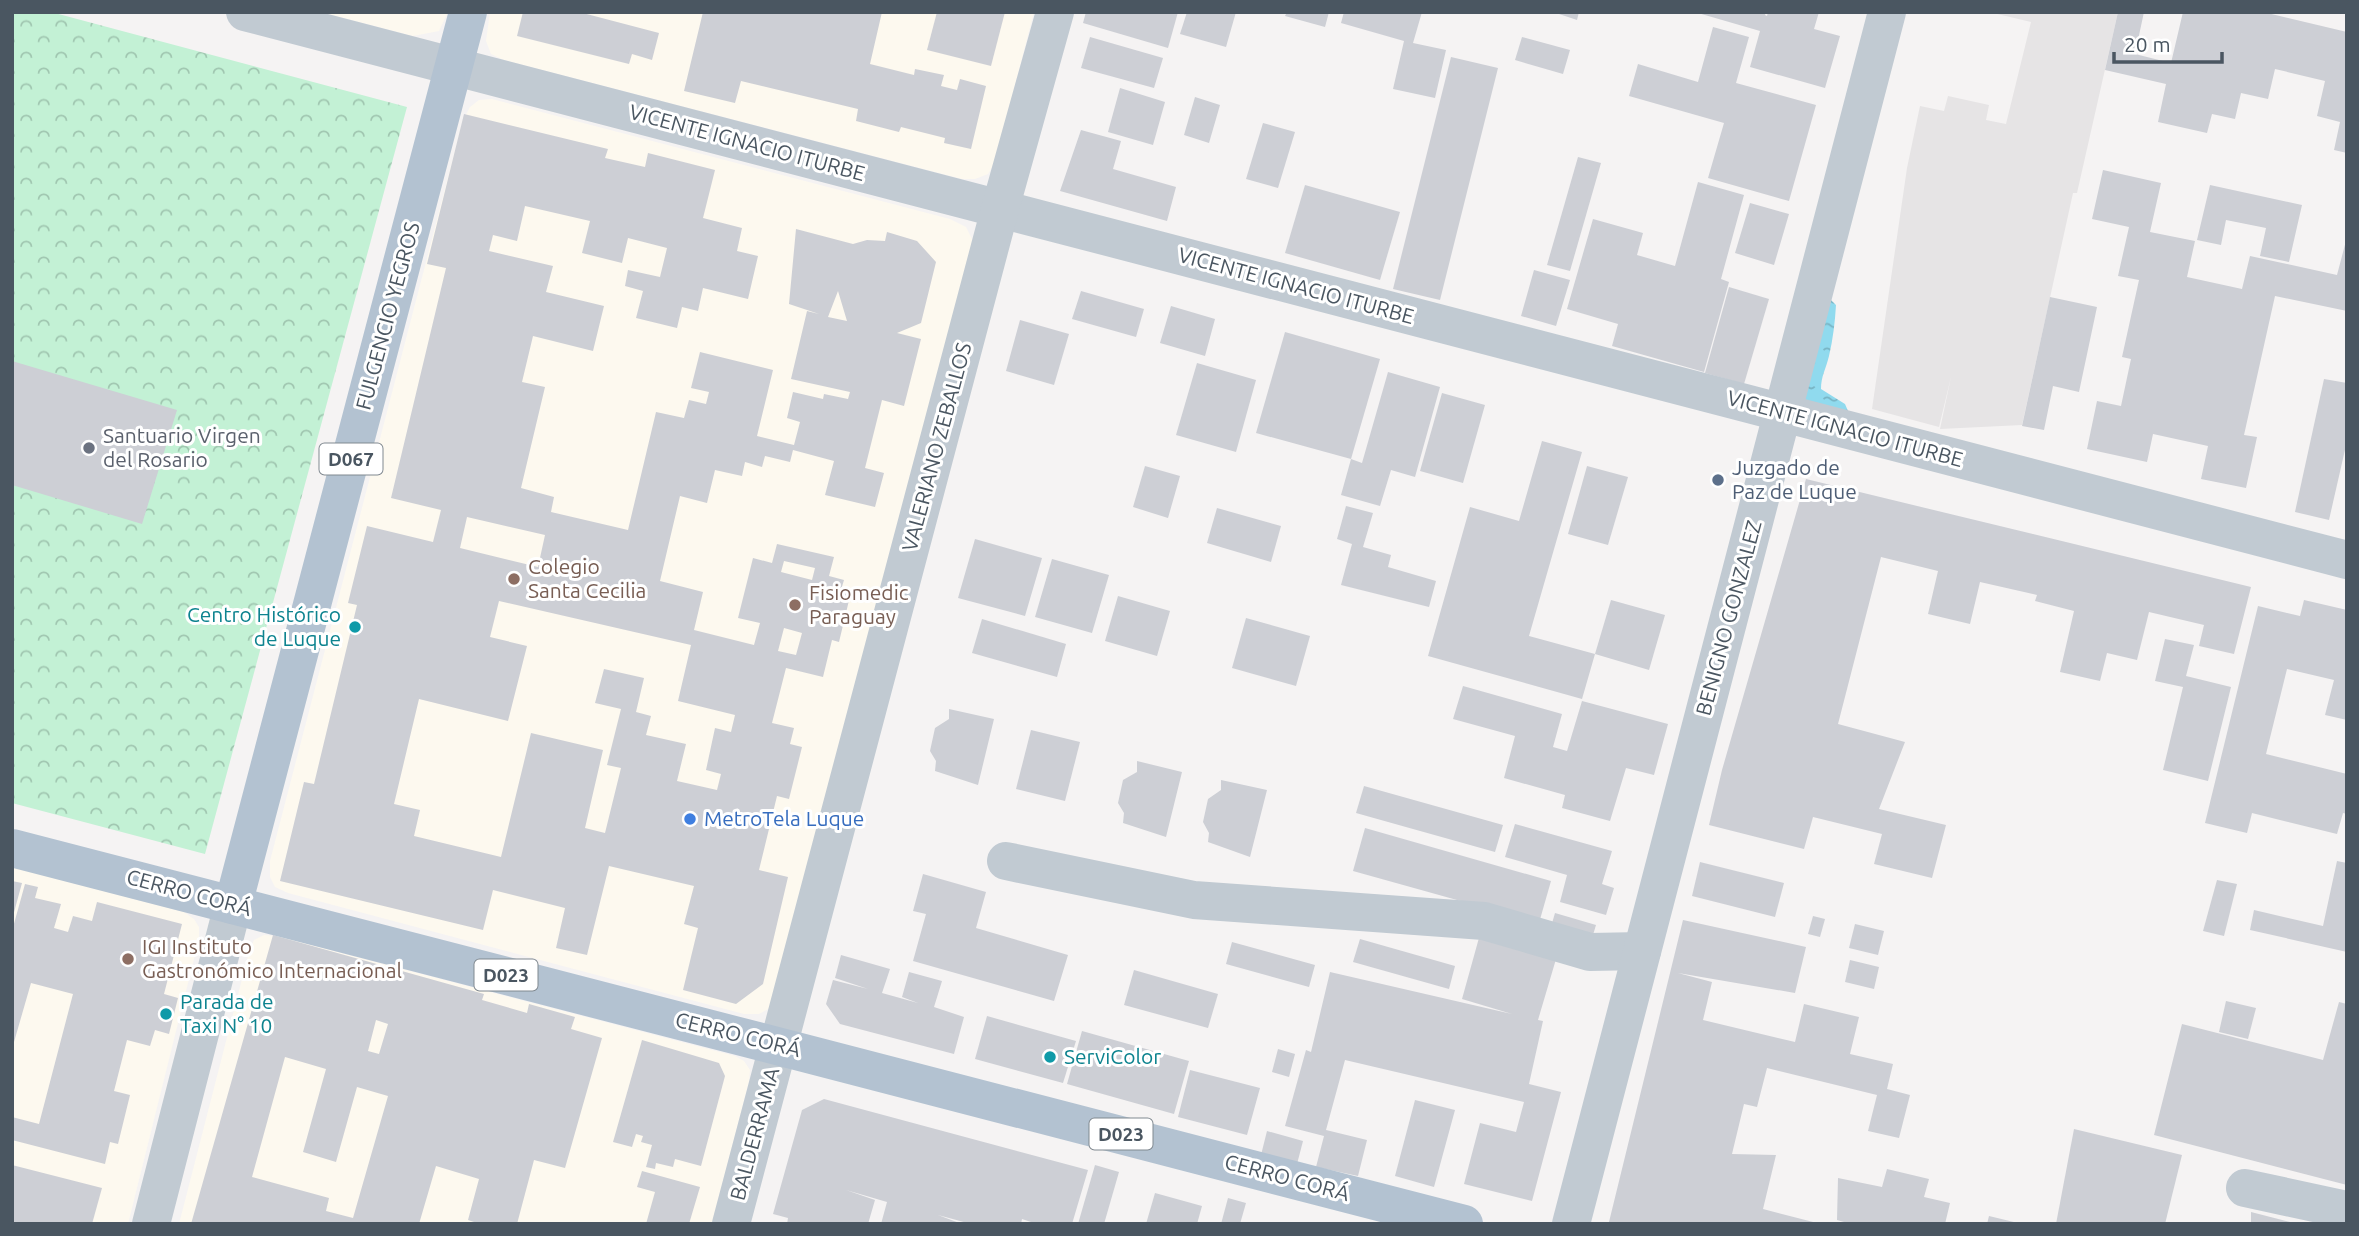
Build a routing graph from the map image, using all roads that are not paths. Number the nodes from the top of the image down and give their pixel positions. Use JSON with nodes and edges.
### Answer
{"nodes":[{"id":1,"x":245,"y":12,"type":"edge"},
{"id":2,"x":468,"y":12,"type":"edge"},
{"id":3,"x":1055,"y":12,"type":"edge"},
{"id":4,"x":1887,"y":12,"type":"edge"},
{"id":5,"x":454,"y":66,"type":"junction"},
{"id":6,"x":1000,"y":209,"type":"junction"},
{"id":7,"x":1783,"y":413,"type":"junction"},
{"id":8,"x":2347,"y":560,"type":"edge"},
{"id":9,"x":12,"y":848,"type":"edge"},
{"id":10,"x":1006,"y":862,"type":"dead end"},
{"id":11,"x":233,"y":905,"type":"junction"},
{"id":12,"x":1642,"y":951,"type":"junction"},
{"id":13,"x":779,"y":1045,"type":"junction"},
{"id":14,"x":2245,"y":1188,"type":"dead end"},
{"id":15,"x":2347,"y":1210,"type":"edge"},
{"id":16,"x":151,"y":1224,"type":"edge"},
{"id":17,"x":731,"y":1224,"type":"edge"},
{"id":18,"x":1464,"y":1224,"type":"edge"},
{"id":19,"x":1571,"y":1224,"type":"edge"}],
"edges":[{"from":1,"to":5,"type":"street","name":"VICENTE IGNACIO ITURBE"},
{"from":2,"to":5,"type":"main road","name":"FULGENCIO YEGROS","number":"D067"},
{"from":3,"to":6,"type":"street","name":"VALERIANO ZEBALLOS"},
{"from":4,"to":7,"type":"street","name":"BENIGNO GONZALEZ"},
{"from":5,"to":6,"type":"street","name":"VICENTE IGNACIO ITURBE"},
{"from":5,"to":11,"type":"main road","name":"FULGENCIO YEGROS","number":"D067"},
{"from":6,"to":7,"type":"street","name":"VICENTE IGNACIO ITURBE"},
{"from":6,"to":13,"type":"street","name":"VALERIANO ZEBALLOS"},
{"from":7,"to":8,"type":"street","name":"VICENTE IGNACIO ITURBE"},
{"from":7,"to":12,"type":"street","name":"BENIGNO GONZALEZ"},
{"from":9,"to":11,"type":"main road","name":"CERRO CORÁ","number":"D023"},
{"from":10,"to":12,"type":"street"},
{"from":11,"to":13,"type":"main road","name":"CERRO CORÁ","number":"D023"},
{"from":11,"to":16,"type":"street"},
{"from":12,"to":19,"type":"street","name":"BENIGNO GONZALEZ"},
{"from":13,"to":17,"type":"street","name":"BALDERRAMA"},
{"from":13,"to":18,"type":"main road","name":"CERRO CORÁ","number":"D023"},
{"from":14,"to":15,"type":"street"}]}
